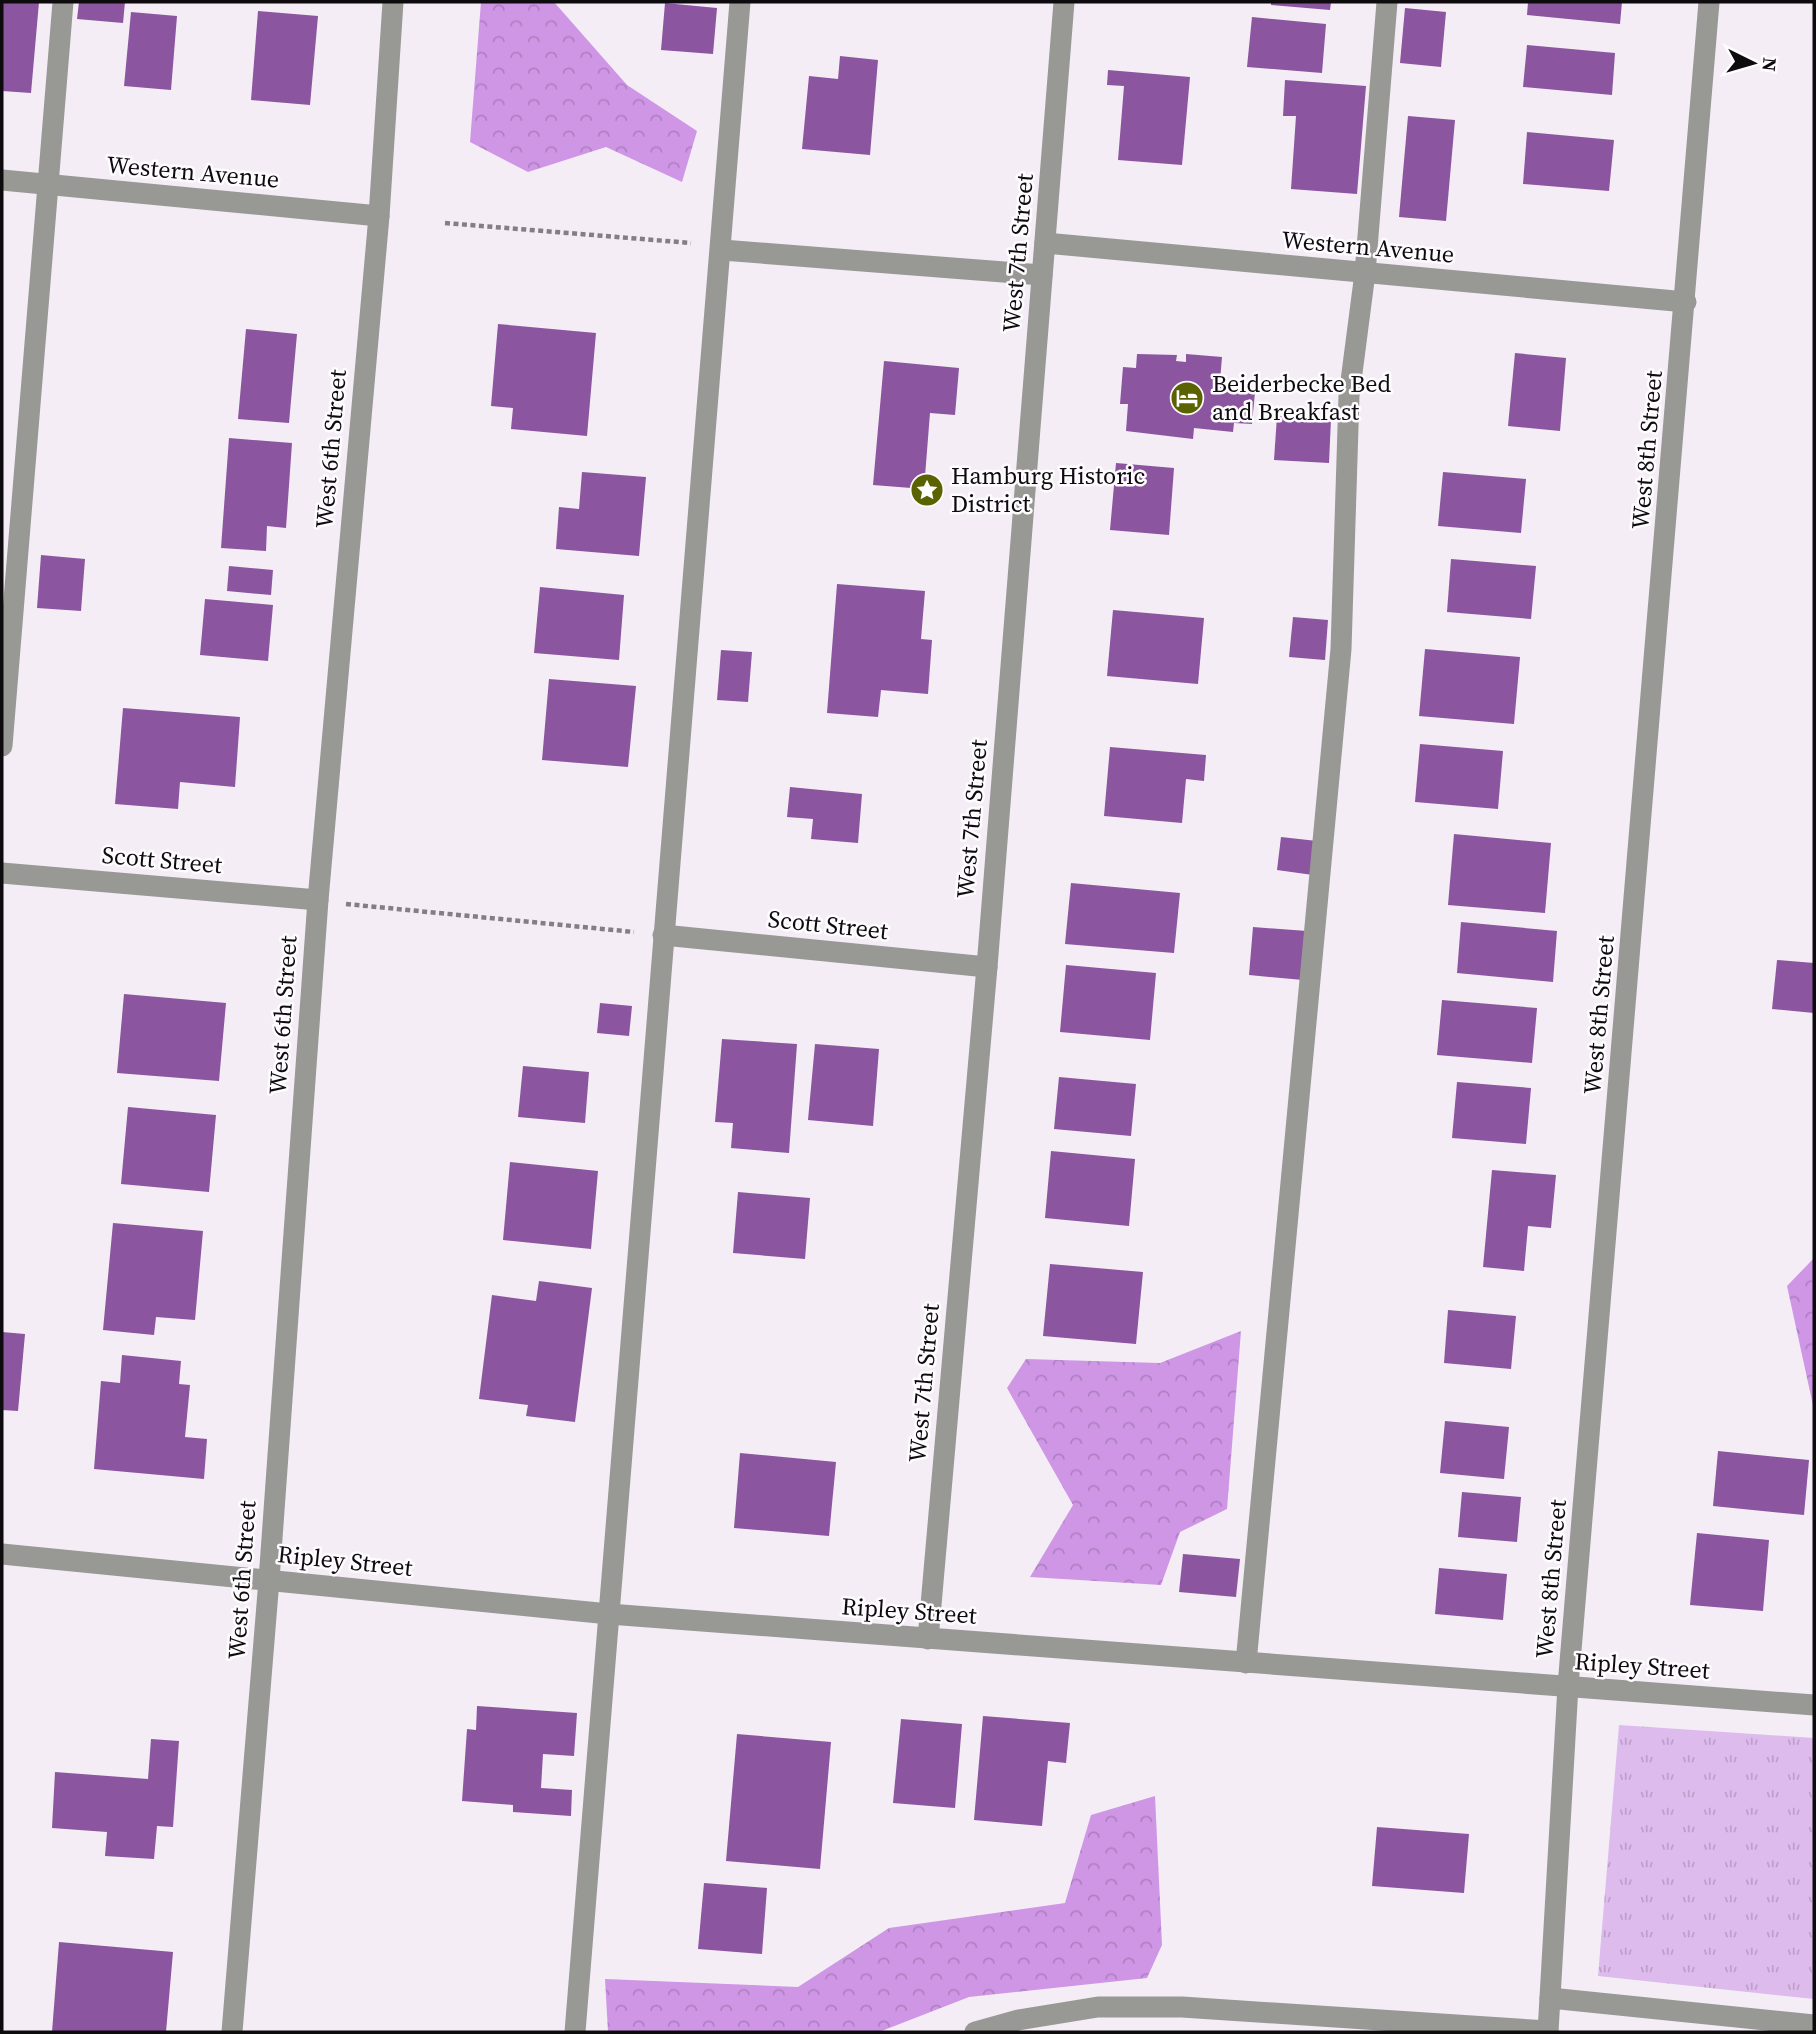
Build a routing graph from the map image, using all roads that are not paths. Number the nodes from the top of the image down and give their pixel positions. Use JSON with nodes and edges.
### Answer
{"nodes":[{"id":1,"x":63,"y":2,"type":"edge"},
{"id":2,"x":393,"y":2,"type":"edge"},
{"id":3,"x":740,"y":2,"type":"edge"},
{"id":4,"x":1064,"y":2,"type":"edge"},
{"id":5,"x":1387,"y":2,"type":"edge"},
{"id":6,"x":1709,"y":2,"type":"edge"},
{"id":7,"x":2,"y":180,"type":"edge"},
{"id":8,"x":48,"y":185,"type":"junction"},
{"id":9,"x":379,"y":216,"type":"junction"},
{"id":10,"x":1045,"y":243,"type":"junction"},
{"id":11,"x":722,"y":250,"type":"junction"},
{"id":12,"x":1365,"y":273,"type":"junction"},
{"id":13,"x":1042,"y":275,"type":"junction"},
{"id":14,"x":1686,"y":302,"type":"junction"},
{"id":15,"x":2,"y":746,"type":"edge"},
{"id":16,"x":2,"y":873,"type":"edge"},
{"id":17,"x":318,"y":900,"type":"junction"},
{"id":18,"x":663,"y":935,"type":"junction"},
{"id":19,"x":987,"y":967,"type":"junction"},
{"id":20,"x":2,"y":1554,"type":"edge"},
{"id":21,"x":270,"y":1580,"type":"junction"},
{"id":22,"x":609,"y":1614,"type":"junction"},
{"id":23,"x":928,"y":1639,"type":"junction"},
{"id":24,"x":1246,"y":1663,"type":"junction"},
{"id":25,"x":1568,"y":1686,"type":"junction"},
{"id":26,"x":1814,"y":1705,"type":"edge"},
{"id":27,"x":1550,"y":1998,"type":"junction"},
{"id":28,"x":1814,"y":2025,"type":"edge"},
{"id":29,"x":1758,"y":2026,"type":"edge"},
{"id":30,"x":232,"y":2032,"type":"edge"},
{"id":31,"x":575,"y":2032,"type":"edge"},
{"id":32,"x":975,"y":2032,"type":"edge"},
{"id":33,"x":1548,"y":2032,"type":"edge"}],
"edges":[{"from":1,"to":8,"type":"street"},
{"from":2,"to":9,"type":"street","name":"West 6th Street"},
{"from":3,"to":11,"type":"street"},
{"from":4,"to":10,"type":"street","name":"West 7th Street"},
{"from":5,"to":12,"type":"street"},
{"from":6,"to":14,"type":"street","name":"West 8th Street"},
{"from":7,"to":8,"type":"street","name":"Western Avenue"},
{"from":8,"to":9,"type":"street","name":"Western Avenue"},
{"from":8,"to":15,"type":"street"},
{"from":9,"to":17,"type":"street","name":"West 6th Street"},
{"from":10,"to":12,"type":"street","name":"Western Avenue"},
{"from":10,"to":13,"type":"street","name":"West 7th Street"},
{"from":11,"to":13,"type":"street"},
{"from":11,"to":18,"type":"street"},
{"from":12,"to":14,"type":"street","name":"Western Avenue"},
{"from":12,"to":24,"type":"street"},
{"from":13,"to":19,"type":"street","name":"West 7th Street"},
{"from":14,"to":25,"type":"street","name":"West 8th Street"},
{"from":16,"to":17,"type":"street","name":"Scott Street"},
{"from":17,"to":21,"type":"street","name":"West 6th Street"},
{"from":18,"to":19,"type":"street","name":"Scott Street"},
{"from":18,"to":22,"type":"street"},
{"from":19,"to":23,"type":"street","name":"West 7th Street"},
{"from":20,"to":21,"type":"street","name":"Ripley Street"},
{"from":21,"to":22,"type":"street","name":"Ripley Street"},
{"from":21,"to":30,"type":"street","name":"West 6th Street"},
{"from":22,"to":23,"type":"street","name":"Ripley Street"},
{"from":22,"to":31,"type":"street"},
{"from":23,"to":24,"type":"street","name":"Ripley Street"},
{"from":24,"to":25,"type":"street","name":"Ripley Street"},
{"from":25,"to":26,"type":"street","name":"Ripley Street"},
{"from":25,"to":27,"type":"street","name":"West 8th Street"},
{"from":27,"to":29,"type":"street"},
{"from":27,"to":33,"type":"street","name":"West 8th Street"},
{"from":28,"to":29,"type":"street"},
{"from":32,"to":33,"type":"street"}]}
